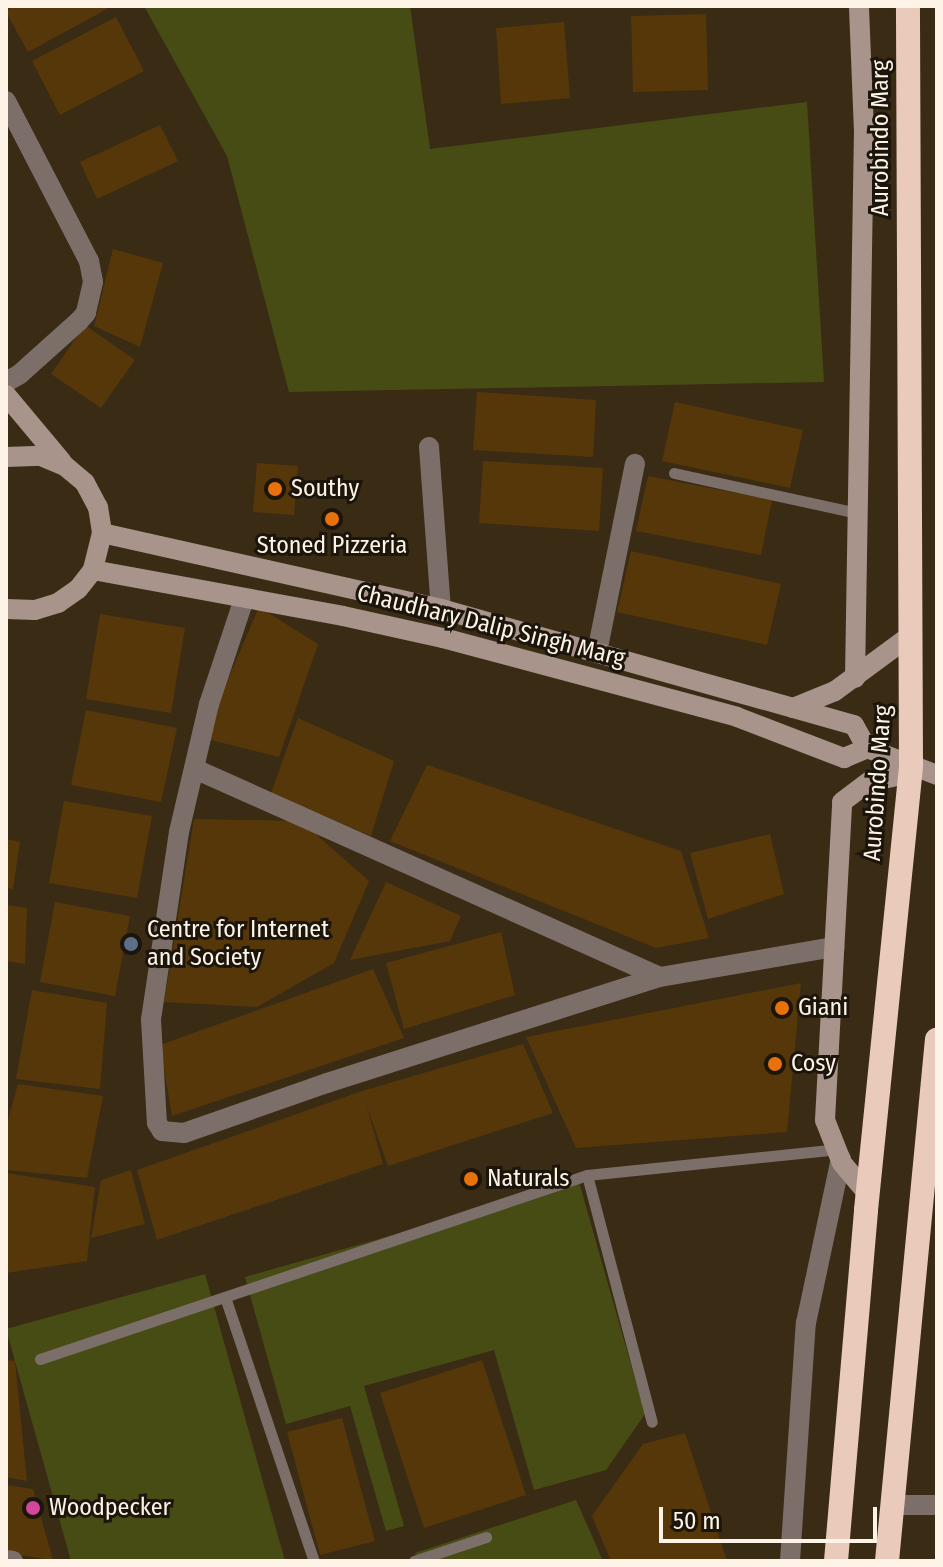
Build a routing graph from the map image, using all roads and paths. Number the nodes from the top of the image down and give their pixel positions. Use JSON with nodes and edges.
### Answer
{"nodes":[{"id":1,"x":859,"y":6,"type":"edge"},
{"id":2,"x":908,"y":6,"type":"edge"},
{"id":3,"x":6,"y":101,"type":"edge"},
{"id":4,"x":6,"y":382,"type":"edge"},
{"id":5,"x":6,"y":395,"type":"edge"},
{"id":6,"x":429,"y":447,"type":"dead end"},
{"id":7,"x":6,"y":457,"type":"edge"},
{"id":8,"x":635,"y":464,"type":"dead end"},
{"id":9,"x":65,"y":466,"type":"junction"},
{"id":10,"x":674,"y":473,"type":"dead end"},
{"id":11,"x":857,"y":513,"type":"junction"},
{"id":12,"x":102,"y":533,"type":"junction"},
{"id":13,"x":93,"y":570,"type":"junction"},
{"id":14,"x":362,"y":591,"type":"junction"},
{"id":15,"x":244,"y":599,"type":"junction"},
{"id":16,"x":6,"y":609,"type":"edge"},
{"id":17,"x":441,"y":609,"type":"junction"},
{"id":18,"x":355,"y":619,"type":"junction"},
{"id":19,"x":911,"y":635,"type":"junction"},
{"id":20,"x":597,"y":652,"type":"junction"},
{"id":21,"x":855,"y":678,"type":"junction"},
{"id":22,"x":793,"y":708,"type":"junction"},
{"id":23,"x":867,"y":748,"type":"junction"},
{"id":24,"x":195,"y":769,"type":"junction"},
{"id":25,"x":911,"y":769,"type":"junction"},
{"id":26,"x":937,"y":775,"type":"edge"},
{"id":27,"x":834,"y":947,"type":"junction"},
{"id":28,"x":660,"y":977,"type":"junction"},
{"id":29,"x":937,"y":1039,"type":"edge"},
{"id":30,"x":839,"y":1154,"type":"junction"},
{"id":31,"x":931,"y":1174,"type":"edge"},
{"id":32,"x":587,"y":1175,"type":"junction"},
{"id":33,"x":868,"y":1194,"type":"junction"},
{"id":34,"x":225,"y":1297,"type":"junction"},
{"id":35,"x":40,"y":1359,"type":"dead end"},
{"id":36,"x":652,"y":1422,"type":"dead end"},
{"id":37,"x":894,"y":1505,"type":"junction"},
{"id":38,"x":937,"y":1505,"type":"edge"},
{"id":39,"x":486,"y":1537,"type":"dead end"},
{"id":40,"x":6,"y":1560,"type":"edge"},
{"id":41,"x":13,"y":1561,"type":"edge"},
{"id":42,"x":314,"y":1561,"type":"edge"},
{"id":43,"x":414,"y":1561,"type":"edge"},
{"id":44,"x":790,"y":1561,"type":"edge"},
{"id":45,"x":836,"y":1561,"type":"edge"},
{"id":46,"x":887,"y":1561,"type":"edge"}],
"edges":[{"from":1,"to":11,"type":"street"},
{"from":2,"to":19,"type":"highway","name":"Aurobindo Marg"},
{"from":3,"to":4,"type":"street"},
{"from":5,"to":9,"type":"street"},
{"from":6,"to":17,"type":"street"},
{"from":7,"to":9,"type":"street"},
{"from":8,"to":20,"type":"street"},
{"from":9,"to":12,"type":"street"},
{"from":10,"to":11,"type":"lane"},
{"from":11,"to":21,"type":"street"},
{"from":12,"to":13,"type":"street"},
{"from":12,"to":14,"type":"street"},
{"from":13,"to":15,"type":"street","name":"Chaudhary Dalip Singh Marg"},
{"from":13,"to":16,"type":"street"},
{"from":14,"to":17,"type":"street"},
{"from":14,"to":18,"type":"street"},
{"from":15,"to":18,"type":"street","name":"Chaudhary Dalip Singh Marg"},
{"from":15,"to":24,"type":"street"},
{"from":17,"to":20,"type":"street"},
{"from":18,"to":23,"type":"street","name":"Chaudhary Dalip Singh Marg"},
{"from":19,"to":21,"type":"street"},
{"from":19,"to":25,"type":"highway","name":"Aurobindo Marg"},
{"from":20,"to":22,"type":"street"},
{"from":21,"to":22,"type":"street"},
{"from":22,"to":23,"type":"street"},
{"from":23,"to":25,"type":"street"},
{"from":24,"to":28,"type":"street"},
{"from":24,"to":28,"type":"street"},
{"from":25,"to":26,"type":"street"},
{"from":25,"to":27,"type":"street"},
{"from":25,"to":33,"type":"highway","name":"Aurobindo Marg"},
{"from":27,"to":28,"type":"street"},
{"from":27,"to":30,"type":"street"},
{"from":29,"to":31,"type":"highway"},
{"from":30,"to":32,"type":"lane"},
{"from":30,"to":33,"type":"street"},
{"from":30,"to":44,"type":"street"},
{"from":31,"to":37,"type":"highway"},
{"from":32,"to":34,"type":"lane"},
{"from":32,"to":36,"type":"lane"},
{"from":33,"to":45,"type":"highway","name":"Aurobindo Marg"},
{"from":34,"to":35,"type":"lane"},
{"from":34,"to":42,"type":"lane"},
{"from":37,"to":38,"type":"street"},
{"from":37,"to":46,"type":"highway"},
{"from":39,"to":43,"type":"lane"},
{"from":40,"to":41,"type":"street"}]}
